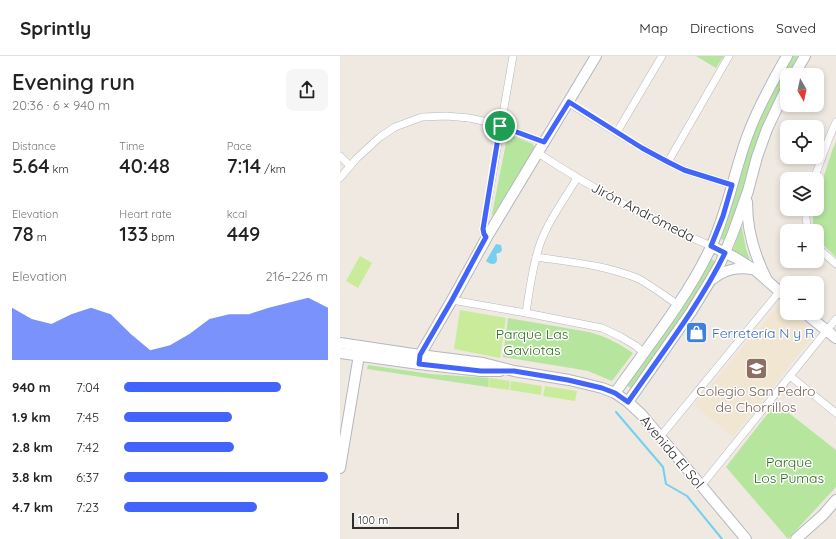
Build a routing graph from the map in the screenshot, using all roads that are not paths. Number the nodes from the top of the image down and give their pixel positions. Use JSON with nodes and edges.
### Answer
{"nodes":[{"id":1,"x":513,"y":56,"type":"edge"},
{"id":2,"x":596,"y":56,"type":"edge"},
{"id":3,"x":662,"y":56,"type":"edge"},
{"id":4,"x":729,"y":56,"type":"edge"},
{"id":5,"x":787,"y":56,"type":"edge"},
{"id":6,"x":805,"y":56,"type":"edge"},
{"id":7,"x":798,"y":68,"type":"edge"},
{"id":8,"x":569,"y":102,"type":"junction"},
{"id":9,"x":780,"y":102,"type":"edge"},
{"id":10,"x":836,"y":122,"type":"edge"},
{"id":11,"x":500,"y":126,"type":"junction"},
{"id":12,"x":617,"y":132,"type":"junction"},
{"id":13,"x":544,"y":142,"type":"junction"},
{"id":14,"x":538,"y":153,"type":"junction"},
{"id":15,"x":340,"y":156,"type":"edge"},
{"id":16,"x":668,"y":162,"type":"junction"},
{"id":17,"x":350,"y":166,"type":"junction"},
{"id":18,"x":817,"y":172,"type":"edge"},
{"id":19,"x":340,"y":178,"type":"edge"},
{"id":20,"x":577,"y":178,"type":"junction"},
{"id":21,"x":732,"y":185,"type":"junction"},
{"id":22,"x":748,"y":190,"type":"junction"},
{"id":23,"x":486,"y":237,"type":"junction"},
{"id":24,"x":711,"y":246,"type":"junction"},
{"id":25,"x":725,"y":253,"type":"junction"},
{"id":26,"x":824,"y":253,"type":"edge"},
{"id":27,"x":536,"y":257,"type":"junction"},
{"id":28,"x":836,"y":264,"type":"edge"},
{"id":29,"x":755,"y":270,"type":"junction"},
{"id":30,"x":767,"y":280,"type":"junction"},
{"id":31,"x":710,"y":282,"type":"junction"},
{"id":32,"x":780,"y":292,"type":"edge"},
{"id":33,"x":780,"y":298,"type":"edge"},
{"id":34,"x":452,"y":300,"type":"junction"},
{"id":35,"x":678,"y":305,"type":"junction"},
{"id":36,"x":526,"y":313,"type":"junction"},
{"id":37,"x":836,"y":319,"type":"edge"},
{"id":38,"x":813,"y":320,"type":"edge"},
{"id":39,"x":826,"y":331,"type":"junction"},
{"id":40,"x":836,"y":338,"type":"edge"},
{"id":41,"x":340,"y":342,"type":"edge"},
{"id":42,"x":360,"y":351,"type":"junction"},
{"id":43,"x":340,"y":353,"type":"edge"},
{"id":44,"x":644,"y":353,"type":"junction"},
{"id":45,"x":420,"y":360,"type":"junction"},
{"id":46,"x":790,"y":376,"type":"junction"},
{"id":47,"x":615,"y":393,"type":"junction"},
{"id":48,"x":628,"y":402,"type":"junction"},
{"id":49,"x":836,"y":413,"type":"edge"},
{"id":50,"x":660,"y":437,"type":"junction"},
{"id":51,"x":340,"y":468,"type":"edge"},
{"id":52,"x":701,"y":486,"type":"junction"},
{"id":53,"x":836,"y":500,"type":"edge"},
{"id":54,"x":746,"y":539,"type":"edge"},
{"id":55,"x":796,"y":539,"type":"edge"}],
"edges":[{"from":1,"to":11,"type":"street"},
{"from":2,"to":8,"type":"main road"},
{"from":3,"to":12,"type":"street"},
{"from":4,"to":16,"type":"street"},
{"from":5,"to":21,"type":"main road"},
{"from":6,"to":7,"type":"main road"},
{"from":8,"to":12,"type":"street"},
{"from":8,"to":13,"type":"main road"},
{"from":9,"to":22,"type":"main road"},
{"from":10,"to":18,"type":"street"},
{"from":11,"to":13,"type":"street"},
{"from":11,"to":17,"type":"street"},
{"from":11,"to":23,"type":"street"},
{"from":12,"to":16,"type":"street"},
{"from":13,"to":14,"type":"main road"},
{"from":14,"to":20,"type":"street","name":"Jirón Andrómeda"},
{"from":14,"to":23,"type":"main road"},
{"from":15,"to":17,"type":"street"},
{"from":16,"to":21,"type":"street"},
{"from":17,"to":19,"type":"street"},
{"from":20,"to":24,"type":"street","name":"Jirón Andrómeda"},
{"from":20,"to":27,"type":"street"},
{"from":21,"to":24,"type":"main road"},
{"from":22,"to":25,"type":"main road"},
{"from":22,"to":30,"type":"main road"},
{"from":23,"to":34,"type":"main road"},
{"from":24,"to":25,"type":"main road","name":"Jirón Andrómeda"},
{"from":24,"to":35,"type":"main road"},
{"from":25,"to":29,"type":"main road","name":"Jirón Andrómeda"},
{"from":25,"to":31,"type":"main road"},
{"from":26,"to":28,"type":"street"},
{"from":27,"to":35,"type":"street"},
{"from":27,"to":36,"type":"street"},
{"from":29,"to":30,"type":"main road","name":"Jirón Andrómeda"},
{"from":29,"to":31,"type":"main road"},
{"from":30,"to":32,"type":"main road","name":"Jirón Andrómeda"},
{"from":31,"to":48,"type":"main road"},
{"from":33,"to":50,"type":"street"},
{"from":34,"to":36,"type":"street"},
{"from":34,"to":45,"type":"main road"},
{"from":35,"to":44,"type":"main road"},
{"from":36,"to":44,"type":"street"},
{"from":37,"to":39,"type":"street"},
{"from":38,"to":39,"type":"main road"},
{"from":39,"to":40,"type":"main road"},
{"from":39,"to":46,"type":"street"},
{"from":41,"to":42,"type":"main road","name":"Avenida El Sol"},
{"from":42,"to":43,"type":"main road","name":"Avenida El Sol"},
{"from":42,"to":45,"type":"main road","name":"Avenida El Sol"},
{"from":42,"to":51,"type":"main road"},
{"from":44,"to":47,"type":"main road"},
{"from":45,"to":47,"type":"main road","name":"Avenida El Sol"},
{"from":46,"to":49,"type":"street"},
{"from":46,"to":52,"type":"street"},
{"from":47,"to":48,"type":"main road","name":"Avenida El Sol"},
{"from":48,"to":50,"type":"main road","name":"Avenida El Sol"},
{"from":50,"to":52,"type":"main road","name":"Avenida El Sol"},
{"from":52,"to":54,"type":"main road","name":"Avenida El Sol"},
{"from":53,"to":55,"type":"main road"}]}
